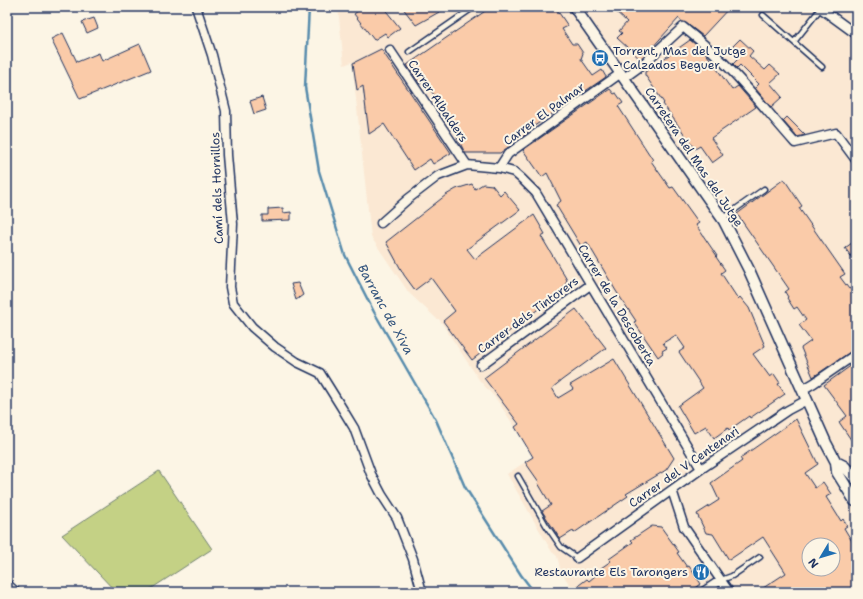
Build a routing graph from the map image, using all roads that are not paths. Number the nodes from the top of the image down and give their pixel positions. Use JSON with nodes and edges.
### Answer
{"nodes":[{"id":1,"x":196,"y":7,"type":"edge"},
{"id":2,"x":474,"y":7,"type":"edge"},
{"id":3,"x":574,"y":7,"type":"edge"},
{"id":4,"x":820,"y":8,"type":"edge"},
{"id":5,"x":763,"y":15,"type":"dead end"},
{"id":6,"x":856,"y":34,"type":"edge"},
{"id":7,"x":794,"y":42,"type":"junction"},
{"id":8,"x":390,"y":50,"type":"dead end"},
{"id":9,"x":409,"y":52,"type":"dead end"},
{"id":10,"x":822,"y":67,"type":"dead end"},
{"id":11,"x":623,"y":76,"type":"junction"},
{"id":12,"x":856,"y":160,"type":"edge"},
{"id":13,"x":467,"y":165,"type":"junction"},
{"id":14,"x":499,"y":168,"type":"junction"},
{"id":15,"x":764,"y":189,"type":"dead end"},
{"id":16,"x":722,"y":218,"type":"junction"},
{"id":17,"x":381,"y":224,"type":"dead end"},
{"id":18,"x":590,"y":284,"type":"junction"},
{"id":19,"x":856,"y":354,"type":"edge"},
{"id":20,"x":481,"y":365,"type":"dead end"},
{"id":21,"x":802,"y":390,"type":"junction"},
{"id":22,"x":807,"y":400,"type":"junction"},
{"id":23,"x":836,"y":462,"type":"junction"},
{"id":24,"x":701,"y":468,"type":"junction"},
{"id":25,"x":518,"y":476,"type":"dead end"},
{"id":26,"x":856,"y":479,"type":"edge"},
{"id":27,"x":672,"y":490,"type":"junction"},
{"id":28,"x":856,"y":503,"type":"edge"},
{"id":29,"x":760,"y":557,"type":"dead end"},
{"id":30,"x":577,"y":558,"type":"joint"},
{"id":31,"x":721,"y":580,"type":"junction"},
{"id":32,"x":7,"y":584,"type":"edge"},
{"id":33,"x":16,"y":592,"type":"edge"},
{"id":34,"x":422,"y":592,"type":"edge"},
{"id":35,"x":703,"y":592,"type":"edge"},
{"id":36,"x":729,"y":592,"type":"edge"}],
"edges":[{"from":1,"to":34,"type":"street","name":"Camí dels Hornillos"},
{"from":2,"to":9,"type":"lane"},
{"from":3,"to":11,"type":"street","name":"Carretera del Mas del Jutge"},
{"from":4,"to":6,"type":"street"},
{"from":4,"to":7,"type":"lane"},
{"from":5,"to":7,"type":"lane"},
{"from":7,"to":10,"type":"lane"},
{"from":8,"to":13,"type":"street","name":"Carrer Albalders"},
{"from":11,"to":12,"type":"street","name":"Carrer El Palmar"},
{"from":11,"to":14,"type":"street","name":"Carrer El Palmar"},
{"from":11,"to":16,"type":"street","name":"Carretera del Mas del Jutge"},
{"from":13,"to":14,"type":"street"},
{"from":13,"to":17,"type":"street"},
{"from":14,"to":18,"type":"street","name":"Carrer de la Descoberta"},
{"from":15,"to":16,"type":"lane"},
{"from":16,"to":21,"type":"street","name":"Carretera del Mas del Jutge"},
{"from":18,"to":20,"type":"street","name":"Carrer dels Tintorers"},
{"from":18,"to":24,"type":"street","name":"Carrer de la Descoberta"},
{"from":19,"to":21,"type":"street"},
{"from":21,"to":22,"type":"street","name":"Carretera del Mas del Jutge"},
{"from":22,"to":23,"type":"street","name":"Carretera del Mas del Jutge"},
{"from":22,"to":24,"type":"street","name":"Carrer del V Centenari"},
{"from":23,"to":26,"type":"street","name":"Carretera del Mas del Jutge"},
{"from":23,"to":28,"type":"street","name":"Carretera del Mas del Jutge"},
{"from":24,"to":27,"type":"street","name":"Carrer del V Centenari"},
{"from":25,"to":30,"type":"lane"},
{"from":27,"to":30,"type":"street","name":"Carrer del V Centenari"},
{"from":27,"to":31,"type":"street"},
{"from":29,"to":31,"type":"lane"},
{"from":31,"to":35,"type":"street"},
{"from":31,"to":36,"type":"street"},
{"from":32,"to":33,"type":"street"}]}
